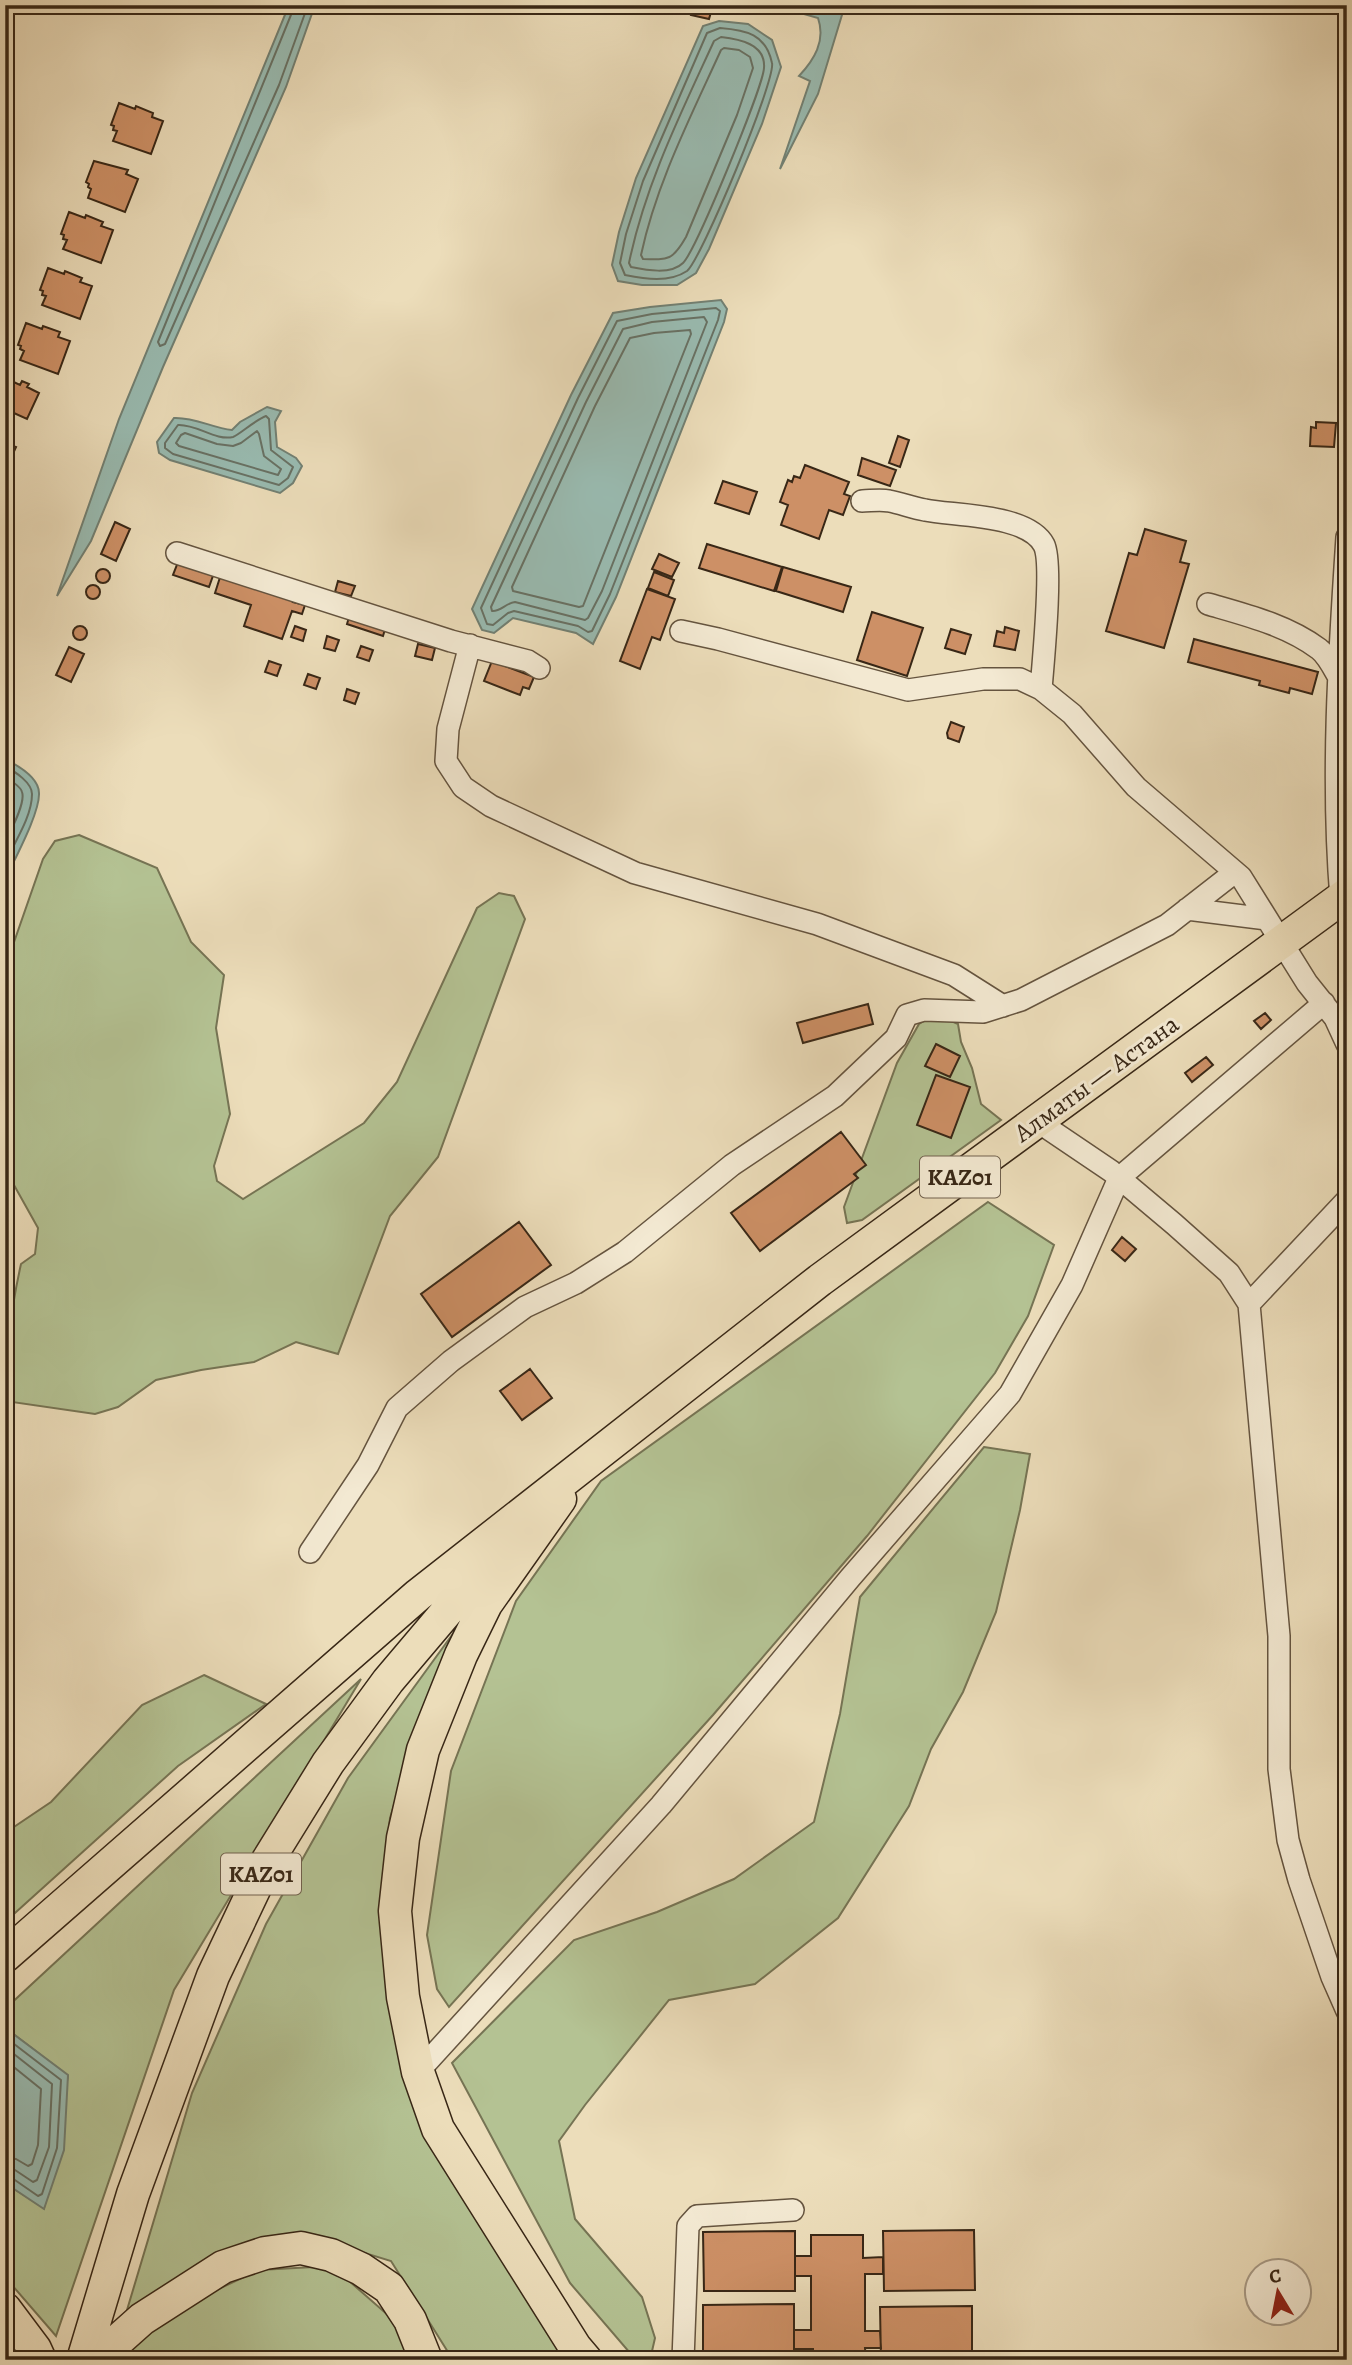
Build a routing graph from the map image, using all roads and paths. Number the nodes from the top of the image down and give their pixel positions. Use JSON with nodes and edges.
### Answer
{"nodes":[{"id":1,"x":862,"y":501,"type":"dead end"},
{"id":2,"x":1347,"y":537,"type":"edge"},
{"id":3,"x":177,"y":553,"type":"dead end"},
{"id":4,"x":1208,"y":604,"type":"dead end"},
{"id":5,"x":681,"y":631,"type":"dead end"},
{"id":6,"x":470,"y":645,"type":"junction"},
{"id":7,"x":539,"y":668,"type":"dead end"},
{"id":8,"x":1338,"y":676,"type":"junction"},
{"id":9,"x":1041,"y":689,"type":"junction"},
{"id":10,"x":1235,"y":872,"type":"junction"},
{"id":11,"x":1344,"y":896,"type":"edge"},
{"id":12,"x":1187,"y":909,"type":"junction"},
{"id":13,"x":1274,"y":931,"type":"junction"},
{"id":14,"x":1324,"y":1003,"type":"junction"},
{"id":15,"x":1003,"y":1006,"type":"junction"},
{"id":16,"x":1345,"y":1034,"type":"edge"},
{"id":17,"x":1037,"y":1121,"type":"junction"},
{"id":18,"x":1119,"y":1178,"type":"junction"},
{"id":19,"x":1347,"y":1200,"type":"edge"},
{"id":20,"x":1249,"y":1304,"type":"junction"},
{"id":21,"x":582,"y":1469,"type":"junction"},
{"id":22,"x":310,"y":1552,"type":"dead end"},
{"id":23,"x":5,"y":1956,"type":"edge"},
{"id":24,"x":1347,"y":2011,"type":"edge"},
{"id":25,"x":418,"y":2072,"type":"junction"},
{"id":26,"x":793,"y":2210,"type":"dead end"},
{"id":27,"x":5,"y":2309,"type":"edge"},
{"id":28,"x":40,"y":2360,"type":"edge"},
{"id":29,"x":83,"y":2360,"type":"edge"},
{"id":30,"x":96,"y":2360,"type":"edge"},
{"id":31,"x":426,"y":2360,"type":"edge"},
{"id":32,"x":586,"y":2360,"type":"edge"},
{"id":33,"x":683,"y":2360,"type":"edge"}],
"edges":[{"from":1,"to":9,"type":"street"},
{"from":2,"to":8,"type":"street"},
{"from":3,"to":6,"type":"street"},
{"from":4,"to":8,"type":"street"},
{"from":5,"to":9,"type":"street"},
{"from":6,"to":7,"type":"street"},
{"from":6,"to":15,"type":"street"},
{"from":8,"to":11,"type":"street"},
{"from":9,"to":10,"type":"street"},
{"from":10,"to":12,"type":"street"},
{"from":10,"to":13,"type":"street"},
{"from":11,"to":13,"type":"highway","name":"Алматы — Астана","number":"KАZ01"},
{"from":12,"to":13,"type":"street"},
{"from":12,"to":15,"type":"street"},
{"from":13,"to":14,"type":"street"},
{"from":13,"to":17,"type":"highway","name":"Алматы — Астана","number":"KАZ01"},
{"from":14,"to":16,"type":"street"},
{"from":14,"to":18,"type":"street"},
{"from":15,"to":22,"type":"street"},
{"from":17,"to":18,"type":"street"},
{"from":17,"to":21,"type":"highway","name":"Алматы — Астана","number":"KАZ01"},
{"from":18,"to":20,"type":"street"},
{"from":18,"to":25,"type":"street"},
{"from":19,"to":20,"type":"street"},
{"from":20,"to":24,"type":"street"},
{"from":21,"to":23,"type":"highway","number":"KАZ01"},
{"from":21,"to":25,"type":"highway","number":"KАZ01"},
{"from":21,"to":29,"type":"highway","number":"KАZ01"},
{"from":25,"to":32,"type":"highway","number":"KАZ01"},
{"from":26,"to":33,"type":"street"},
{"from":27,"to":28,"type":"highway"},
{"from":30,"to":31,"type":"highway"}]}
